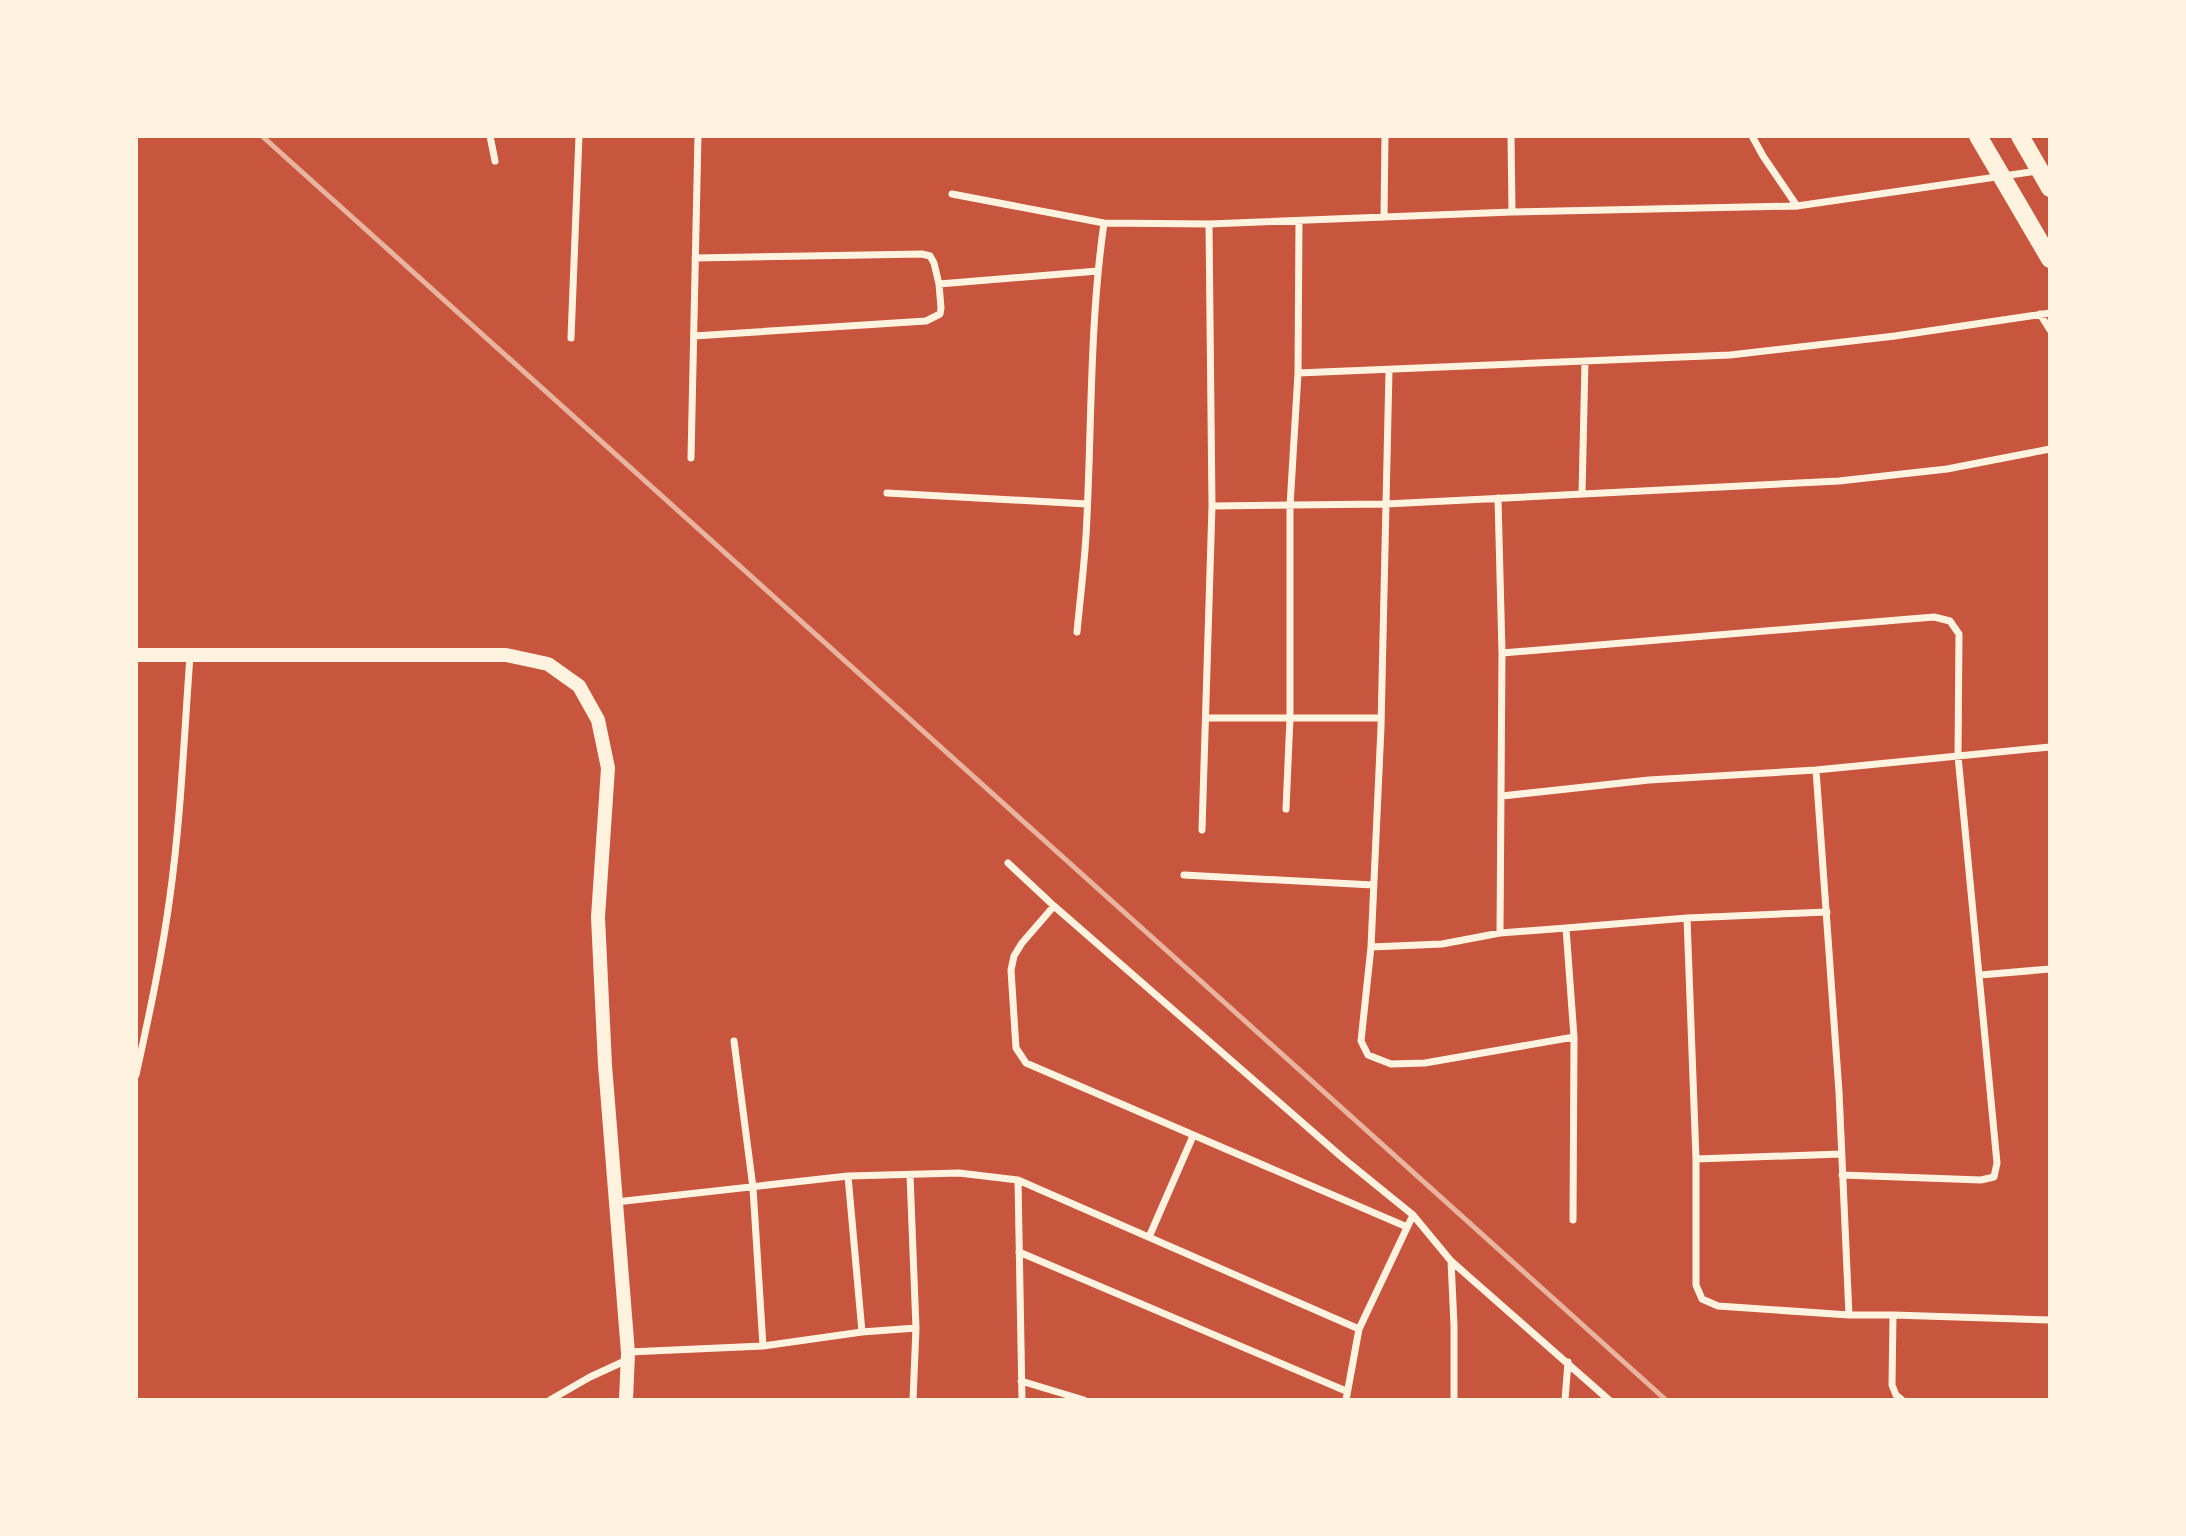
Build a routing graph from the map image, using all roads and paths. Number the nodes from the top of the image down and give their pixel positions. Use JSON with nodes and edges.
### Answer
{"nodes":[{"id":1,"x":490,"y":136,"type":"edge"},
{"id":2,"x":579,"y":136,"type":"edge"},
{"id":3,"x":698,"y":136,"type":"edge"},
{"id":4,"x":1384,"y":136,"type":"edge"},
{"id":5,"x":1511,"y":136,"type":"edge"},
{"id":6,"x":1752,"y":136,"type":"edge"},
{"id":7,"x":1979,"y":136,"type":"edge"},
{"id":8,"x":2020,"y":136,"type":"edge"},
{"id":9,"x":495,"y":161,"type":"dead end"},
{"id":10,"x":2040,"y":171,"type":"junction"},
{"id":11,"x":2002,"y":177,"type":"junction"},
{"id":12,"x":2049,"y":188,"type":"edge"},
{"id":13,"x":952,"y":194,"type":"dead end"},
{"id":14,"x":1797,"y":206,"type":"junction"},
{"id":15,"x":1512,"y":212,"type":"junction"},
{"id":16,"x":1384,"y":217,"type":"junction"},
{"id":17,"x":1299,"y":221,"type":"junction"},
{"id":18,"x":1104,"y":223,"type":"junction"},
{"id":19,"x":1209,"y":224,"type":"junction"},
{"id":20,"x":695,"y":258,"type":"junction"},
{"id":21,"x":2049,"y":259,"type":"edge"},
{"id":22,"x":1097,"y":271,"type":"junction"},
{"id":23,"x":939,"y":284,"type":"junction"},
{"id":24,"x":2049,"y":313,"type":"edge"},
{"id":25,"x":2040,"y":314,"type":"junction"},
{"id":26,"x":2049,"y":330,"type":"edge"},
{"id":27,"x":694,"y":336,"type":"junction"},
{"id":28,"x":571,"y":338,"type":"dead end"},
{"id":29,"x":1585,"y":361,"type":"junction"},
{"id":30,"x":1389,"y":370,"type":"junction"},
{"id":31,"x":1298,"y":373,"type":"junction"},
{"id":32,"x":2049,"y":449,"type":"edge"},
{"id":33,"x":691,"y":458,"type":"dead end"},
{"id":34,"x":887,"y":493,"type":"dead end"},
{"id":35,"x":1581,"y":494,"type":"junction"},
{"id":36,"x":1499,"y":498,"type":"junction"},
{"id":37,"x":1087,"y":503,"type":"junction"},
{"id":38,"x":1387,"y":504,"type":"junction"},
{"id":39,"x":1212,"y":506,"type":"junction"},
{"id":40,"x":1290,"y":506,"type":"junction"},
{"id":41,"x":1077,"y":632,"type":"dead end"},
{"id":42,"x":1502,"y":653,"type":"junction"},
{"id":43,"x":136,"y":655,"type":"edge"},
{"id":44,"x":190,"y":656,"type":"junction"},
{"id":45,"x":1206,"y":718,"type":"junction"},
{"id":46,"x":1290,"y":718,"type":"junction"},
{"id":47,"x":1381,"y":718,"type":"junction"},
{"id":48,"x":2049,"y":747,"type":"edge"},
{"id":49,"x":1958,"y":756,"type":"junction"},
{"id":50,"x":1816,"y":770,"type":"junction"},
{"id":51,"x":1502,"y":796,"type":"junction"},
{"id":52,"x":1286,"y":809,"type":"dead end"},
{"id":53,"x":1202,"y":830,"type":"dead end"},
{"id":54,"x":1008,"y":863,"type":"dead end"},
{"id":55,"x":1184,"y":875,"type":"dead end"},
{"id":56,"x":1373,"y":885,"type":"junction"},
{"id":57,"x":1054,"y":906,"type":"junction"},
{"id":58,"x":1827,"y":912,"type":"junction"},
{"id":59,"x":1688,"y":918,"type":"junction"},
{"id":60,"x":1566,"y":928,"type":"junction"},
{"id":61,"x":1500,"y":933,"type":"junction"},
{"id":62,"x":1371,"y":947,"type":"junction"},
{"id":63,"x":2049,"y":970,"type":"edge"},
{"id":64,"x":1980,"y":975,"type":"junction"},
{"id":65,"x":1574,"y":1037,"type":"junction"},
{"id":66,"x":734,"y":1041,"type":"dead end"},
{"id":67,"x":136,"y":1075,"type":"edge"},
{"id":68,"x":1194,"y":1136,"type":"junction"},
{"id":69,"x":1841,"y":1154,"type":"junction"},
{"id":70,"x":1696,"y":1159,"type":"junction"},
{"id":71,"x":910,"y":1175,"type":"junction"},
{"id":72,"x":1842,"y":1175,"type":"junction"},
{"id":73,"x":848,"y":1177,"type":"junction"},
{"id":74,"x":1018,"y":1180,"type":"junction"},
{"id":75,"x":753,"y":1188,"type":"junction"},
{"id":76,"x":616,"y":1202,"type":"junction"},
{"id":77,"x":1413,"y":1215,"type":"junction"},
{"id":78,"x":1573,"y":1220,"type":"dead end"},
{"id":79,"x":1406,"y":1227,"type":"junction"},
{"id":80,"x":1149,"y":1237,"type":"junction"},
{"id":81,"x":1019,"y":1252,"type":"junction"},
{"id":82,"x":1451,"y":1261,"type":"junction"},
{"id":83,"x":1849,"y":1315,"type":"junction"},
{"id":84,"x":1893,"y":1315,"type":"junction"},
{"id":85,"x":2049,"y":1320,"type":"edge"},
{"id":86,"x":916,"y":1328,"type":"junction"},
{"id":87,"x":1359,"y":1329,"type":"junction"},
{"id":88,"x":862,"y":1332,"type":"junction"},
{"id":89,"x":763,"y":1346,"type":"junction"},
{"id":90,"x":628,"y":1356,"type":"junction"},
{"id":91,"x":1568,"y":1362,"type":"junction"},
{"id":92,"x":1021,"y":1381,"type":"junction"},
{"id":93,"x":1346,"y":1395,"type":"edge"},
{"id":94,"x":550,"y":1399,"type":"edge"},
{"id":95,"x":626,"y":1399,"type":"edge"},
{"id":96,"x":914,"y":1399,"type":"edge"},
{"id":97,"x":1022,"y":1399,"type":"edge"},
{"id":98,"x":1084,"y":1399,"type":"edge"},
{"id":99,"x":1454,"y":1399,"type":"edge"},
{"id":100,"x":1566,"y":1399,"type":"edge"},
{"id":101,"x":1608,"y":1399,"type":"edge"},
{"id":102,"x":1902,"y":1399,"type":"edge"}],
"edges":[{"from":1,"to":9,"type":"street"},
{"from":2,"to":28,"type":"street"},
{"from":3,"to":20,"type":"street"},
{"from":4,"to":16,"type":"street"},
{"from":5,"to":15,"type":"street"},
{"from":6,"to":14,"type":"street"},
{"from":7,"to":11,"type":"highway"},
{"from":8,"to":10,"type":"highway"},
{"from":10,"to":11,"type":"street"},
{"from":10,"to":12,"type":"highway"},
{"from":11,"to":14,"type":"street"},
{"from":11,"to":21,"type":"highway"},
{"from":13,"to":18,"type":"street"},
{"from":14,"to":15,"type":"street"},
{"from":15,"to":16,"type":"street"},
{"from":16,"to":17,"type":"street"},
{"from":17,"to":19,"type":"street"},
{"from":17,"to":31,"type":"street"},
{"from":18,"to":19,"type":"street"},
{"from":18,"to":22,"type":"street"},
{"from":19,"to":39,"type":"street"},
{"from":20,"to":23,"type":"street"},
{"from":20,"to":27,"type":"street"},
{"from":22,"to":23,"type":"street"},
{"from":22,"to":37,"type":"street"},
{"from":23,"to":27,"type":"street"},
{"from":24,"to":25,"type":"street"},
{"from":25,"to":26,"type":"street"},
{"from":25,"to":29,"type":"street"},
{"from":27,"to":33,"type":"street"},
{"from":29,"to":30,"type":"street"},
{"from":29,"to":35,"type":"street"},
{"from":30,"to":31,"type":"street"},
{"from":30,"to":38,"type":"street"},
{"from":31,"to":40,"type":"street"},
{"from":32,"to":35,"type":"street"},
{"from":34,"to":37,"type":"street"},
{"from":35,"to":36,"type":"street"},
{"from":36,"to":38,"type":"street"},
{"from":36,"to":42,"type":"street"},
{"from":37,"to":41,"type":"street"},
{"from":38,"to":40,"type":"street"},
{"from":38,"to":47,"type":"street"},
{"from":39,"to":40,"type":"street"},
{"from":39,"to":45,"type":"street"},
{"from":40,"to":46,"type":"street"},
{"from":42,"to":49,"type":"street"},
{"from":42,"to":51,"type":"street"},
{"from":43,"to":44,"type":"main road"},
{"from":44,"to":67,"type":"street"},
{"from":44,"to":76,"type":"main road"},
{"from":45,"to":46,"type":"street"},
{"from":45,"to":53,"type":"street"},
{"from":46,"to":47,"type":"street"},
{"from":46,"to":52,"type":"street"},
{"from":47,"to":56,"type":"street"},
{"from":48,"to":49,"type":"street"},
{"from":49,"to":50,"type":"street"},
{"from":49,"to":64,"type":"street"},
{"from":50,"to":51,"type":"street"},
{"from":50,"to":58,"type":"street"},
{"from":51,"to":61,"type":"street"},
{"from":54,"to":57,"type":"street"},
{"from":55,"to":56,"type":"street"},
{"from":56,"to":62,"type":"street"},
{"from":57,"to":68,"type":"street"},
{"from":57,"to":77,"type":"street"},
{"from":58,"to":59,"type":"street"},
{"from":58,"to":69,"type":"street"},
{"from":59,"to":60,"type":"street"},
{"from":59,"to":70,"type":"street"},
{"from":60,"to":61,"type":"street"},
{"from":60,"to":65,"type":"street"},
{"from":61,"to":62,"type":"street"},
{"from":62,"to":65,"type":"street"},
{"from":63,"to":64,"type":"street"},
{"from":64,"to":72,"type":"street"},
{"from":65,"to":78,"type":"street"},
{"from":66,"to":75,"type":"street"},
{"from":68,"to":79,"type":"street"},
{"from":68,"to":80,"type":"street"},
{"from":69,"to":70,"type":"street"},
{"from":69,"to":72,"type":"street"},
{"from":70,"to":83,"type":"street"},
{"from":71,"to":73,"type":"street"},
{"from":71,"to":74,"type":"street"},
{"from":71,"to":86,"type":"street"},
{"from":72,"to":83,"type":"street"},
{"from":73,"to":75,"type":"street"},
{"from":73,"to":88,"type":"street"},
{"from":74,"to":80,"type":"street"},
{"from":74,"to":81,"type":"street"},
{"from":75,"to":76,"type":"street"},
{"from":75,"to":89,"type":"street"},
{"from":76,"to":90,"type":"main road"},
{"from":77,"to":79,"type":"street"},
{"from":77,"to":82,"type":"street"},
{"from":79,"to":87,"type":"street"},
{"from":80,"to":87,"type":"street"},
{"from":81,"to":92,"type":"street"},
{"from":81,"to":93,"type":"street"},
{"from":82,"to":91,"type":"street"},
{"from":82,"to":99,"type":"street"},
{"from":83,"to":84,"type":"street"},
{"from":84,"to":85,"type":"street"},
{"from":84,"to":102,"type":"street"},
{"from":86,"to":88,"type":"street"},
{"from":86,"to":96,"type":"street"},
{"from":87,"to":93,"type":"street"},
{"from":88,"to":89,"type":"street"},
{"from":89,"to":90,"type":"street"},
{"from":90,"to":94,"type":"street"},
{"from":90,"to":95,"type":"main road"},
{"from":91,"to":100,"type":"street"},
{"from":91,"to":101,"type":"street"},
{"from":92,"to":97,"type":"street"},
{"from":92,"to":98,"type":"street"}]}
